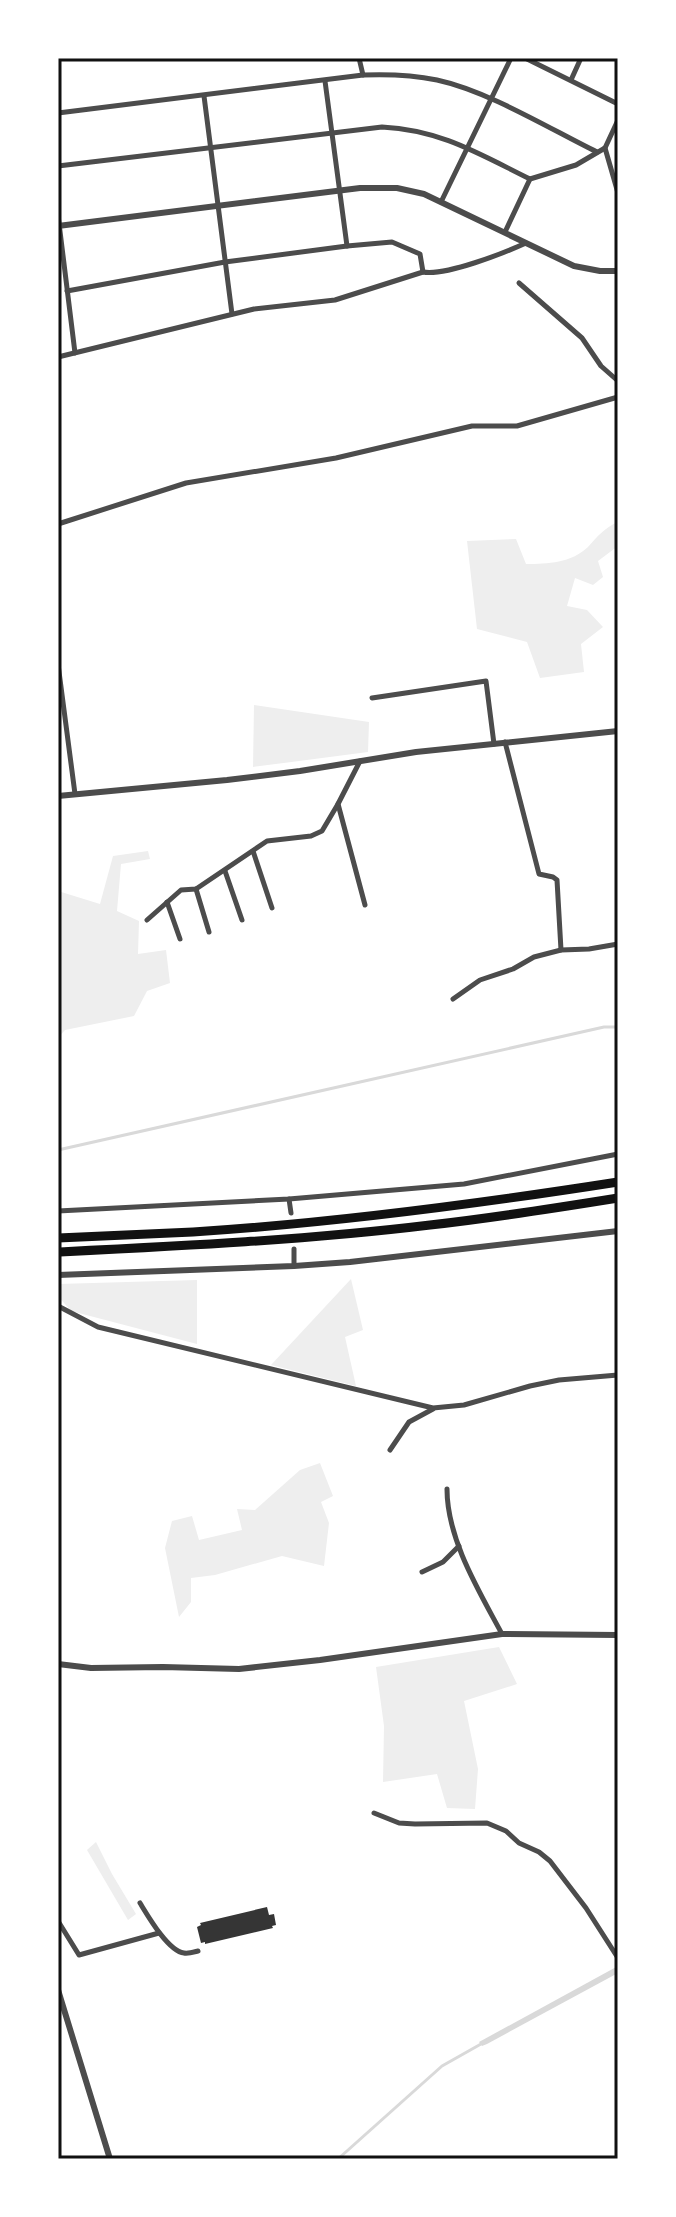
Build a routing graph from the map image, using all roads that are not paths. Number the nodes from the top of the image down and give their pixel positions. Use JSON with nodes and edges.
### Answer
{"nodes":[{"id":1,"x":359,"y":58,"type":"edge"},
{"id":2,"x":511,"y":58,"type":"edge"},
{"id":3,"x":525,"y":58,"type":"edge"},
{"id":4,"x":581,"y":58,"type":"edge"},
{"id":5,"x":363,"y":75,"type":"junction"},
{"id":6,"x":325,"y":80,"type":"junction"},
{"id":7,"x":571,"y":80,"type":"junction"},
{"id":8,"x":204,"y":96,"type":"junction"},
{"id":9,"x":490,"y":99,"type":"junction"},
{"id":10,"x":618,"y":104,"type":"edge"},
{"id":11,"x":58,"y":113,"type":"edge"},
{"id":12,"x":618,"y":120,"type":"edge"},
{"id":13,"x":332,"y":133,"type":"junction"},
{"id":14,"x":211,"y":147,"type":"junction"},
{"id":15,"x":467,"y":148,"type":"junction"},
{"id":16,"x":605,"y":148,"type":"junction"},
{"id":17,"x":597,"y":152,"type":"junction"},
{"id":18,"x":58,"y":166,"type":"edge"},
{"id":19,"x":530,"y":179,"type":"junction"},
{"id":20,"x":339,"y":192,"type":"junction"},
{"id":21,"x":618,"y":193,"type":"edge"},
{"id":22,"x":441,"y":202,"type":"junction"},
{"id":23,"x":219,"y":206,"type":"junction"},
{"id":24,"x":58,"y":215,"type":"edge"},
{"id":25,"x":59,"y":226,"type":"edge"},
{"id":26,"x":505,"y":232,"type":"junction"},
{"id":27,"x":526,"y":243,"type":"junction"},
{"id":28,"x":347,"y":246,"type":"junction"},
{"id":29,"x":225,"y":262,"type":"junction"},
{"id":30,"x":618,"y":271,"type":"edge"},
{"id":31,"x":423,"y":272,"type":"junction"},
{"id":32,"x":519,"y":283,"type":"dead end"},
{"id":33,"x":67,"y":291,"type":"junction"},
{"id":34,"x":232,"y":314,"type":"junction"},
{"id":35,"x":75,"y":353,"type":"junction"},
{"id":36,"x":58,"y":357,"type":"edge"},
{"id":37,"x":618,"y":381,"type":"edge"},
{"id":38,"x":618,"y":397,"type":"edge"},
{"id":39,"x":58,"y":524,"type":"edge"},
{"id":40,"x":58,"y":664,"type":"edge"},
{"id":41,"x":372,"y":698,"type":"dead end"},
{"id":42,"x":618,"y":731,"type":"edge"},
{"id":43,"x":505,"y":742,"type":"junction"},
{"id":44,"x":494,"y":744,"type":"junction"},
{"id":45,"x":360,"y":760,"type":"junction"},
{"id":46,"x":75,"y":794,"type":"junction"},
{"id":47,"x":58,"y":796,"type":"edge"},
{"id":48,"x":338,"y":804,"type":"junction"},
{"id":49,"x":253,"y":851,"type":"junction"},
{"id":50,"x":225,"y":871,"type":"junction"},
{"id":51,"x":196,"y":889,"type":"junction"},
{"id":52,"x":167,"y":902,"type":"junction"},
{"id":53,"x":365,"y":905,"type":"dead end"},
{"id":54,"x":272,"y":908,"type":"dead end"},
{"id":55,"x":147,"y":920,"type":"dead end"},
{"id":56,"x":242,"y":920,"type":"dead end"},
{"id":57,"x":209,"y":932,"type":"dead end"},
{"id":58,"x":180,"y":939,"type":"dead end"},
{"id":59,"x":618,"y":944,"type":"edge"},
{"id":60,"x":561,"y":950,"type":"junction"},
{"id":61,"x":453,"y":999,"type":"dead end"},
{"id":62,"x":618,"y":1154,"type":"edge"},
{"id":63,"x":618,"y":1182,"type":"edge"},
{"id":64,"x":618,"y":1198,"type":"edge"},
{"id":65,"x":289,"y":1199,"type":"junction"},
{"id":66,"x":58,"y":1211,"type":"edge"},
{"id":67,"x":291,"y":1213,"type":"dead end"},
{"id":68,"x":618,"y":1231,"type":"edge"},
{"id":69,"x":58,"y":1238,"type":"edge"},
{"id":70,"x":294,"y":1249,"type":"dead end"},
{"id":71,"x":58,"y":1252,"type":"edge"},
{"id":72,"x":294,"y":1266,"type":"junction"},
{"id":73,"x":58,"y":1275,"type":"edge"},
{"id":74,"x":58,"y":1306,"type":"edge"},
{"id":75,"x":618,"y":1375,"type":"edge"},
{"id":76,"x":433,"y":1408,"type":"junction"},
{"id":77,"x":390,"y":1450,"type":"dead end"},
{"id":78,"x":447,"y":1489,"type":"dead end"},
{"id":79,"x":459,"y":1546,"type":"junction"},
{"id":80,"x":422,"y":1572,"type":"dead end"},
{"id":81,"x":502,"y":1634,"type":"junction"},
{"id":82,"x":618,"y":1635,"type":"edge"},
{"id":83,"x":58,"y":1664,"type":"edge"},
{"id":84,"x":374,"y":1813,"type":"dead end"},
{"id":85,"x":140,"y":1903,"type":"dead end"},
{"id":86,"x":58,"y":1921,"type":"edge"},
{"id":87,"x":159,"y":1933,"type":"junction"},
{"id":88,"x":198,"y":1951,"type":"dead end"},
{"id":89,"x":618,"y":1958,"type":"edge"},
{"id":90,"x":58,"y":1990,"type":"edge"},
{"id":91,"x":110,"y":2159,"type":"edge"}],
"edges":[{"from":1,"to":5,"type":"street"},
{"from":2,"to":9,"type":"street"},
{"from":3,"to":7,"type":"street"},
{"from":4,"to":7,"type":"street"},
{"from":5,"to":6,"type":"street"},
{"from":5,"to":9,"type":"street"},
{"from":6,"to":8,"type":"street"},
{"from":6,"to":13,"type":"street"},
{"from":7,"to":10,"type":"street"},
{"from":8,"to":11,"type":"street"},
{"from":8,"to":14,"type":"street"},
{"from":9,"to":15,"type":"street"},
{"from":9,"to":17,"type":"street"},
{"from":12,"to":16,"type":"street"},
{"from":13,"to":14,"type":"street"},
{"from":13,"to":15,"type":"street"},
{"from":13,"to":20,"type":"street"},
{"from":14,"to":18,"type":"street"},
{"from":14,"to":23,"type":"street"},
{"from":15,"to":19,"type":"street"},
{"from":15,"to":22,"type":"street"},
{"from":16,"to":17,"type":"street"},
{"from":16,"to":21,"type":"street"},
{"from":17,"to":19,"type":"street"},
{"from":19,"to":26,"type":"street"},
{"from":20,"to":22,"type":"street"},
{"from":20,"to":23,"type":"street"},
{"from":20,"to":28,"type":"street"},
{"from":22,"to":26,"type":"street"},
{"from":23,"to":25,"type":"street"},
{"from":23,"to":29,"type":"street"},
{"from":24,"to":25,"type":"street"},
{"from":25,"to":33,"type":"street"},
{"from":26,"to":27,"type":"street"},
{"from":27,"to":30,"type":"street"},
{"from":27,"to":31,"type":"street"},
{"from":28,"to":29,"type":"street"},
{"from":28,"to":31,"type":"street"},
{"from":29,"to":33,"type":"street"},
{"from":29,"to":34,"type":"street"},
{"from":31,"to":34,"type":"street"},
{"from":32,"to":37,"type":"street"},
{"from":33,"to":35,"type":"street"},
{"from":34,"to":35,"type":"street"},
{"from":35,"to":36,"type":"street"},
{"from":38,"to":39,"type":"street"},
{"from":40,"to":46,"type":"street"},
{"from":41,"to":44,"type":"street"},
{"from":42,"to":43,"type":"street"},
{"from":43,"to":44,"type":"street"},
{"from":43,"to":60,"type":"street"},
{"from":44,"to":45,"type":"street"},
{"from":45,"to":46,"type":"street"},
{"from":45,"to":48,"type":"street"},
{"from":46,"to":47,"type":"street"},
{"from":48,"to":49,"type":"street"},
{"from":48,"to":53,"type":"street"},
{"from":49,"to":50,"type":"street"},
{"from":49,"to":54,"type":"street"},
{"from":50,"to":51,"type":"street"},
{"from":50,"to":56,"type":"street"},
{"from":51,"to":52,"type":"street"},
{"from":51,"to":57,"type":"street"},
{"from":52,"to":55,"type":"street"},
{"from":52,"to":58,"type":"street"},
{"from":59,"to":60,"type":"street"},
{"from":60,"to":61,"type":"street"},
{"from":62,"to":65,"type":"street"},
{"from":63,"to":69,"type":"highway"},
{"from":64,"to":71,"type":"highway"},
{"from":65,"to":66,"type":"street"},
{"from":65,"to":67,"type":"street"},
{"from":68,"to":72,"type":"street"},
{"from":70,"to":72,"type":"street"},
{"from":72,"to":73,"type":"street"},
{"from":74,"to":76,"type":"street"},
{"from":75,"to":76,"type":"street"},
{"from":76,"to":77,"type":"street"},
{"from":78,"to":79,"type":"street"},
{"from":79,"to":80,"type":"street"},
{"from":79,"to":81,"type":"street"},
{"from":81,"to":82,"type":"street"},
{"from":81,"to":83,"type":"street"},
{"from":84,"to":89,"type":"street"},
{"from":85,"to":87,"type":"street"},
{"from":86,"to":87,"type":"street"},
{"from":87,"to":88,"type":"street"},
{"from":90,"to":91,"type":"street"}]}
